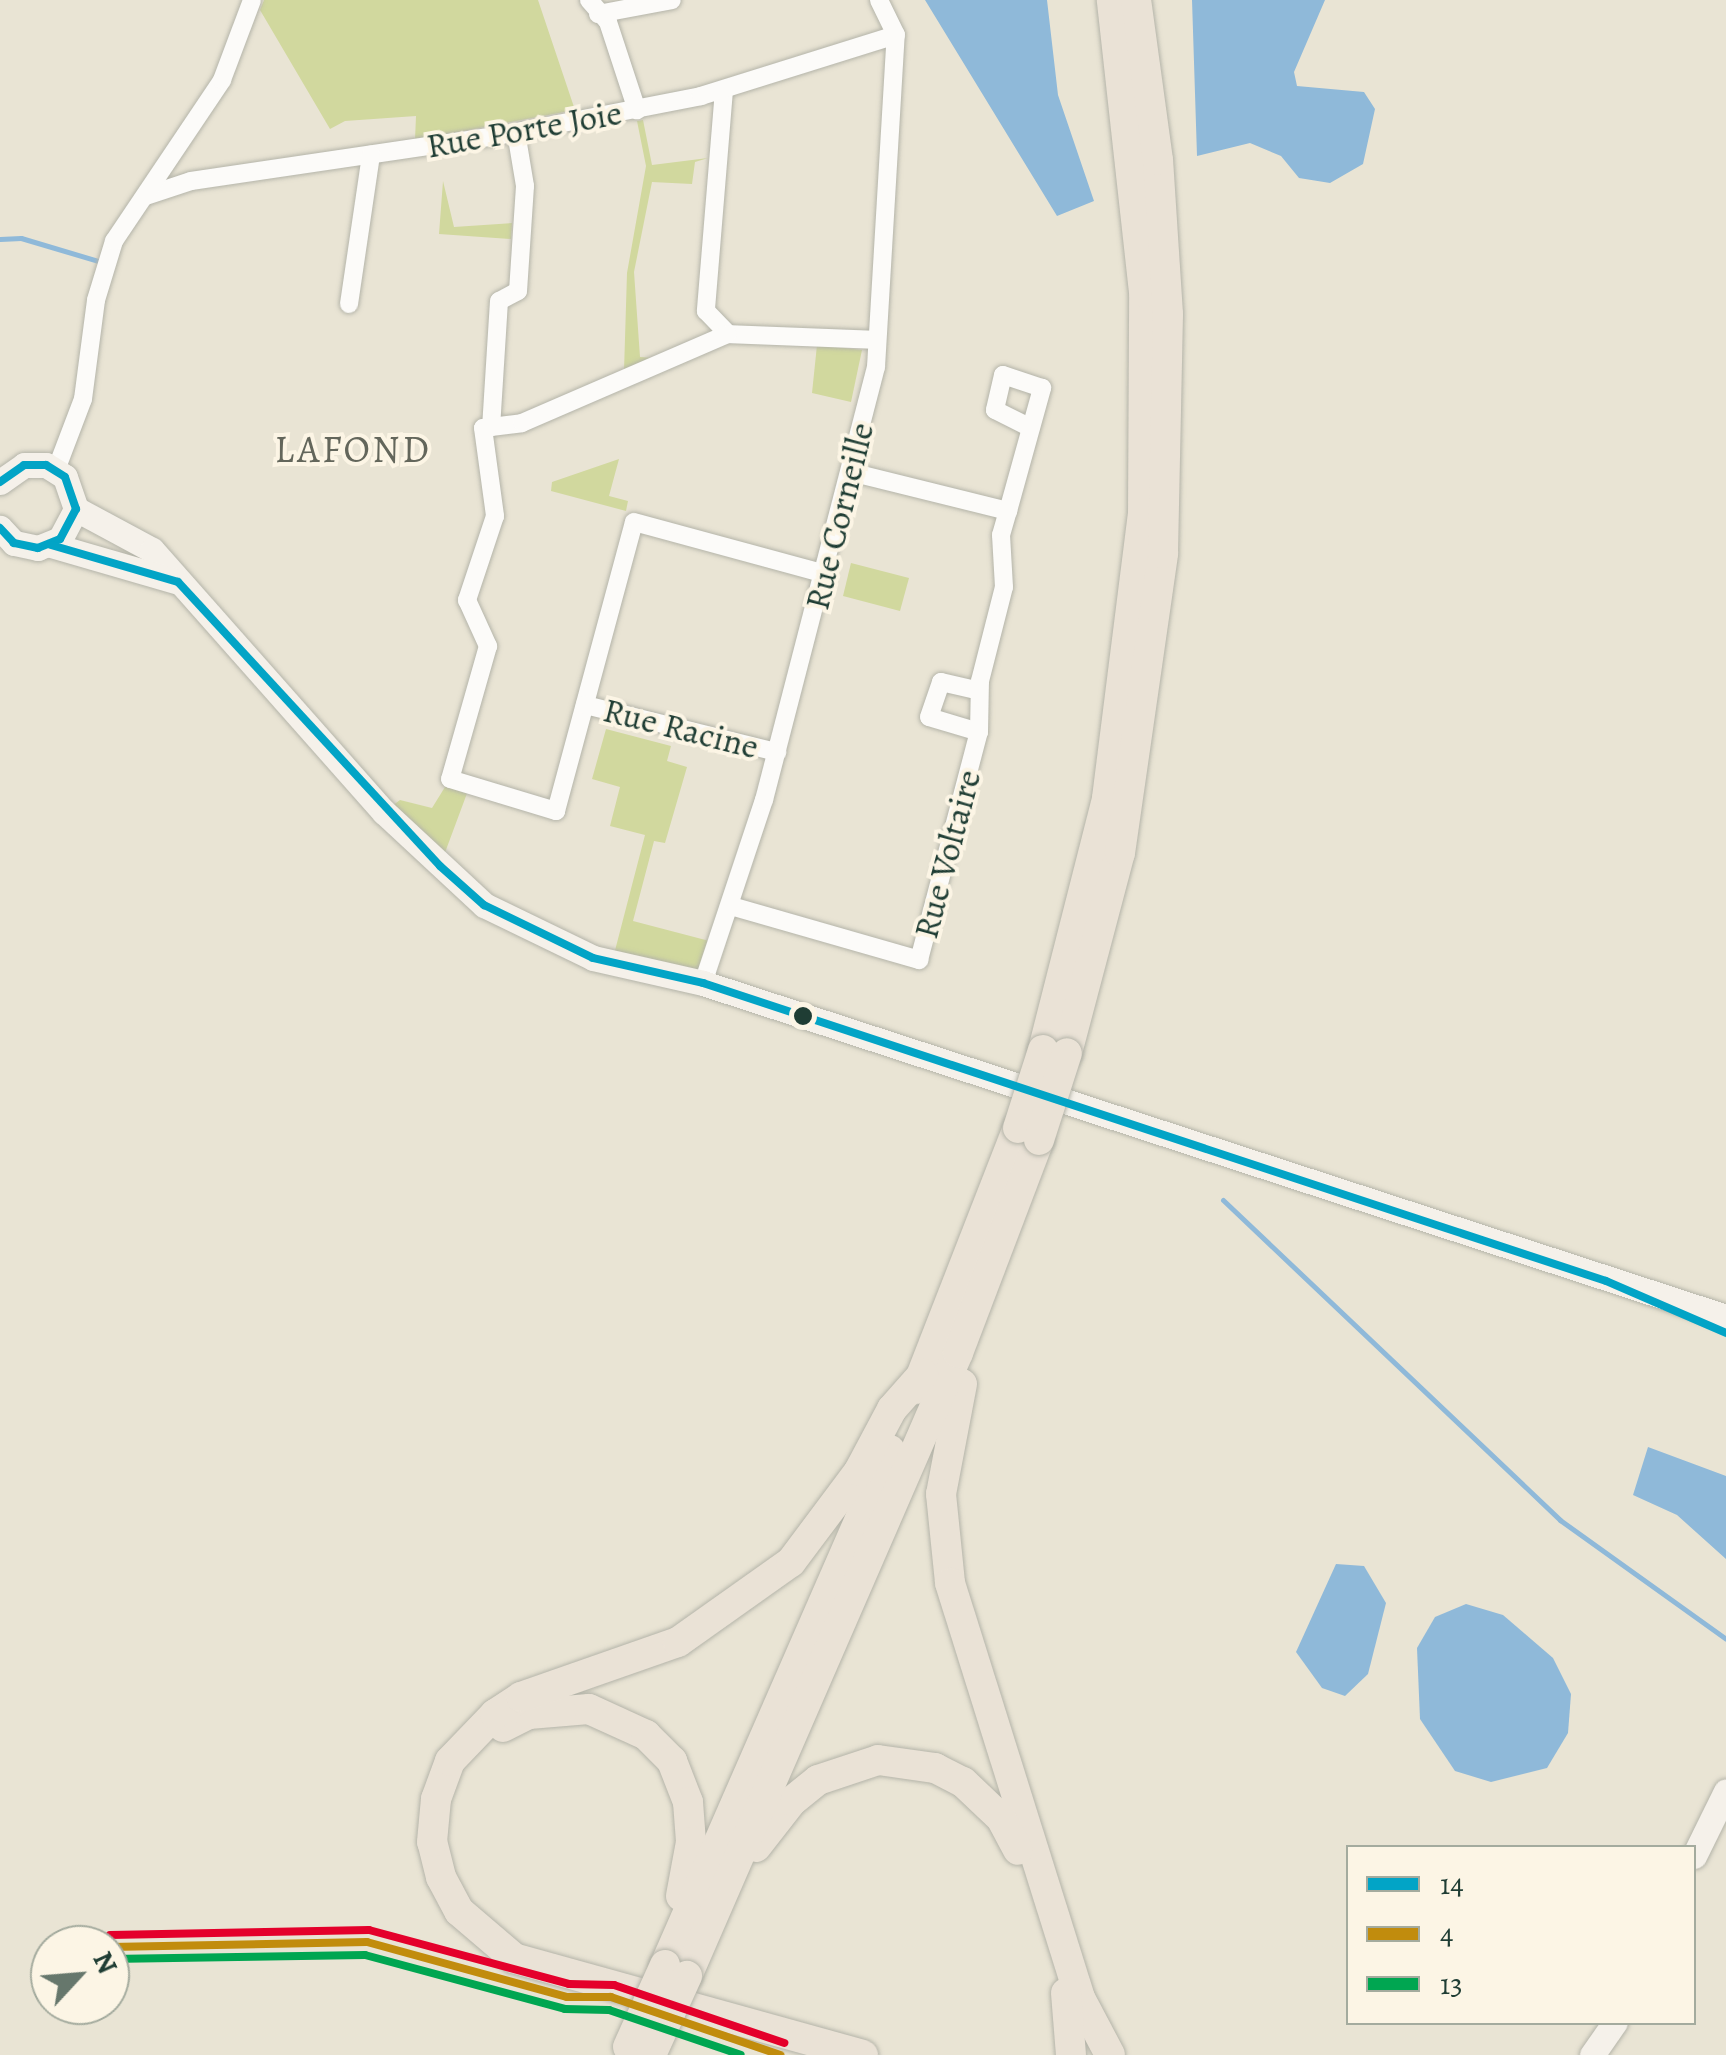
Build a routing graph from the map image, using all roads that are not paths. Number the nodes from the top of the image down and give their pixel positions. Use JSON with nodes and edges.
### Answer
{"nodes":[{"id":1,"x":252,"y":0,"type":"edge"},
{"id":2,"x":672,"y":0,"type":"edge"},
{"id":3,"x":879,"y":0,"type":"edge"},
{"id":4,"x":1112,"y":0,"type":"edge"},
{"id":5,"x":1136,"y":0,"type":"edge"},
{"id":6,"x":594,"y":7,"type":"edge"},
{"id":7,"x":896,"y":35,"type":"junction"},
{"id":8,"x":724,"y":90,"type":"junction"},
{"id":9,"x":637,"y":110,"type":"junction"},
{"id":10,"x":516,"y":132,"type":"junction"},
{"id":11,"x":371,"y":155,"type":"junction"},
{"id":12,"x":146,"y":196,"type":"junction"},
{"id":13,"x":349,"y":304,"type":"dead end"},
{"id":14,"x":706,"y":312,"type":"junction"},
{"id":15,"x":728,"y":334,"type":"junction"},
{"id":16,"x":878,"y":340,"type":"junction"},
{"id":17,"x":704,"y":344,"type":"junction"},
{"id":18,"x":491,"y":427,"type":"junction"},
{"id":19,"x":1031,"y":428,"type":"dead end"},
{"id":20,"x":4,"y":466,"type":"edge"},
{"id":21,"x":56,"y":470,"type":"junction"},
{"id":22,"x":850,"y":472,"type":"junction"},
{"id":23,"x":76,"y":510,"type":"junction"},
{"id":24,"x":1008,"y":511,"type":"junction"},
{"id":25,"x":1,"y":534,"type":"edge"},
{"id":26,"x":50,"y":545,"type":"junction"},
{"id":27,"x":825,"y":574,"type":"junction"},
{"id":28,"x":178,"y":582,"type":"junction"},
{"id":29,"x":980,"y":691,"type":"junction"},
{"id":30,"x":585,"y":705,"type":"junction"},
{"id":31,"x":979,"y":732,"type":"junction"},
{"id":32,"x":777,"y":752,"type":"junction"},
{"id":33,"x":730,"y":906,"type":"junction"},
{"id":34,"x":703,"y":983,"type":"junction"},
{"id":35,"x":1055,"y":1051,"type":"junction"},
{"id":36,"x":1028,"y":1134,"type":"junction"},
{"id":37,"x":1001,"y":1248,"type":"junction"},
{"id":38,"x":1606,"y":1281,"type":"junction"},
{"id":39,"x":1726,"y":1317,"type":"edge"},
{"id":40,"x":1726,"y":1333,"type":"edge"},
{"id":41,"x":923,"y":1374,"type":"junction"},
{"id":42,"x":1726,"y":1792,"type":"edge"},
{"id":43,"x":1696,"y":1852,"type":"edge"},
{"id":44,"x":712,"y":1918,"type":"junction"},
{"id":45,"x":676,"y":1970,"type":"junction"},
{"id":46,"x":573,"y":1973,"type":"junction"},
{"id":47,"x":634,"y":2052,"type":"edge"},
{"id":48,"x":863,"y":2055,"type":"edge"},
{"id":49,"x":1071,"y":2055,"type":"edge"},
{"id":50,"x":1110,"y":2055,"type":"edge"}],
"edges":[{"from":1,"to":12,"type":"street"},
{"from":2,"to":6,"type":"street"},
{"from":3,"to":7,"type":"street"},
{"from":4,"to":35,"type":"highway"},
{"from":5,"to":35,"type":"highway"},
{"from":6,"to":9,"type":"street"},
{"from":7,"to":8,"type":"street","name":"Rue Porte Joie"},
{"from":7,"to":16,"type":"street","name":"Rue Corneille"},
{"from":8,"to":9,"type":"street","name":"Rue Porte Joie"},
{"from":8,"to":14,"type":"street"},
{"from":9,"to":10,"type":"street","name":"Rue Porte Joie"},
{"from":10,"to":11,"type":"street","name":"Rue Porte Joie"},
{"from":10,"to":18,"type":"street"},
{"from":11,"to":12,"type":"street","name":"Rue Porte Joie"},
{"from":11,"to":13,"type":"street"},
{"from":12,"to":21,"type":"street"},
{"from":14,"to":15,"type":"street"},
{"from":14,"to":17,"type":"street"},
{"from":15,"to":16,"type":"street"},
{"from":15,"to":17,"type":"street"},
{"from":16,"to":22,"type":"street","name":"Rue Corneille"},
{"from":17,"to":18,"type":"street"},
{"from":18,"to":30,"type":"street","name":"Rue Racine"},
{"from":19,"to":24,"type":"street","name":"Rue Voltaire"},
{"from":20,"to":21,"type":"main road"},
{"from":21,"to":23,"type":"main road"},
{"from":22,"to":24,"type":"street"},
{"from":22,"to":27,"type":"street","name":"Rue Corneille"},
{"from":23,"to":26,"type":"main road"},
{"from":23,"to":28,"type":"main road"},
{"from":24,"to":29,"type":"street","name":"Rue Voltaire"},
{"from":25,"to":26,"type":"main road"},
{"from":26,"to":28,"type":"main road"},
{"from":27,"to":30,"type":"street","name":"Rue Racine"},
{"from":27,"to":32,"type":"street","name":"Rue Corneille"},
{"from":28,"to":34,"type":"main road"},
{"from":29,"to":31,"type":"street","name":"Rue Voltaire"},
{"from":29,"to":31,"type":"street","name":"Rue Voltaire"},
{"from":30,"to":32,"type":"street","name":"Rue Racine"},
{"from":31,"to":33,"type":"street","name":"Rue Voltaire"},
{"from":32,"to":33,"type":"street","name":"Rue Corneille"},
{"from":33,"to":34,"type":"street","name":"Rue Corneille"},
{"from":34,"to":38,"type":"main road"},
{"from":35,"to":36,"type":"highway","bridge":true},
{"from":36,"to":37,"type":"highway"},
{"from":36,"to":41,"type":"highway"},
{"from":37,"to":44,"type":"highway"},
{"from":37,"to":50,"type":"highway"},
{"from":38,"to":39,"type":"main road"},
{"from":38,"to":40,"type":"main road"},
{"from":41,"to":45,"type":"highway"},
{"from":41,"to":46,"type":"highway"},
{"from":42,"to":43,"type":"main road"},
{"from":44,"to":45,"type":"highway"},
{"from":44,"to":49,"type":"highway"},
{"from":45,"to":46,"type":"highway"},
{"from":45,"to":47,"type":"highway","bridge":true},
{"from":46,"to":48,"type":"highway"}]}
